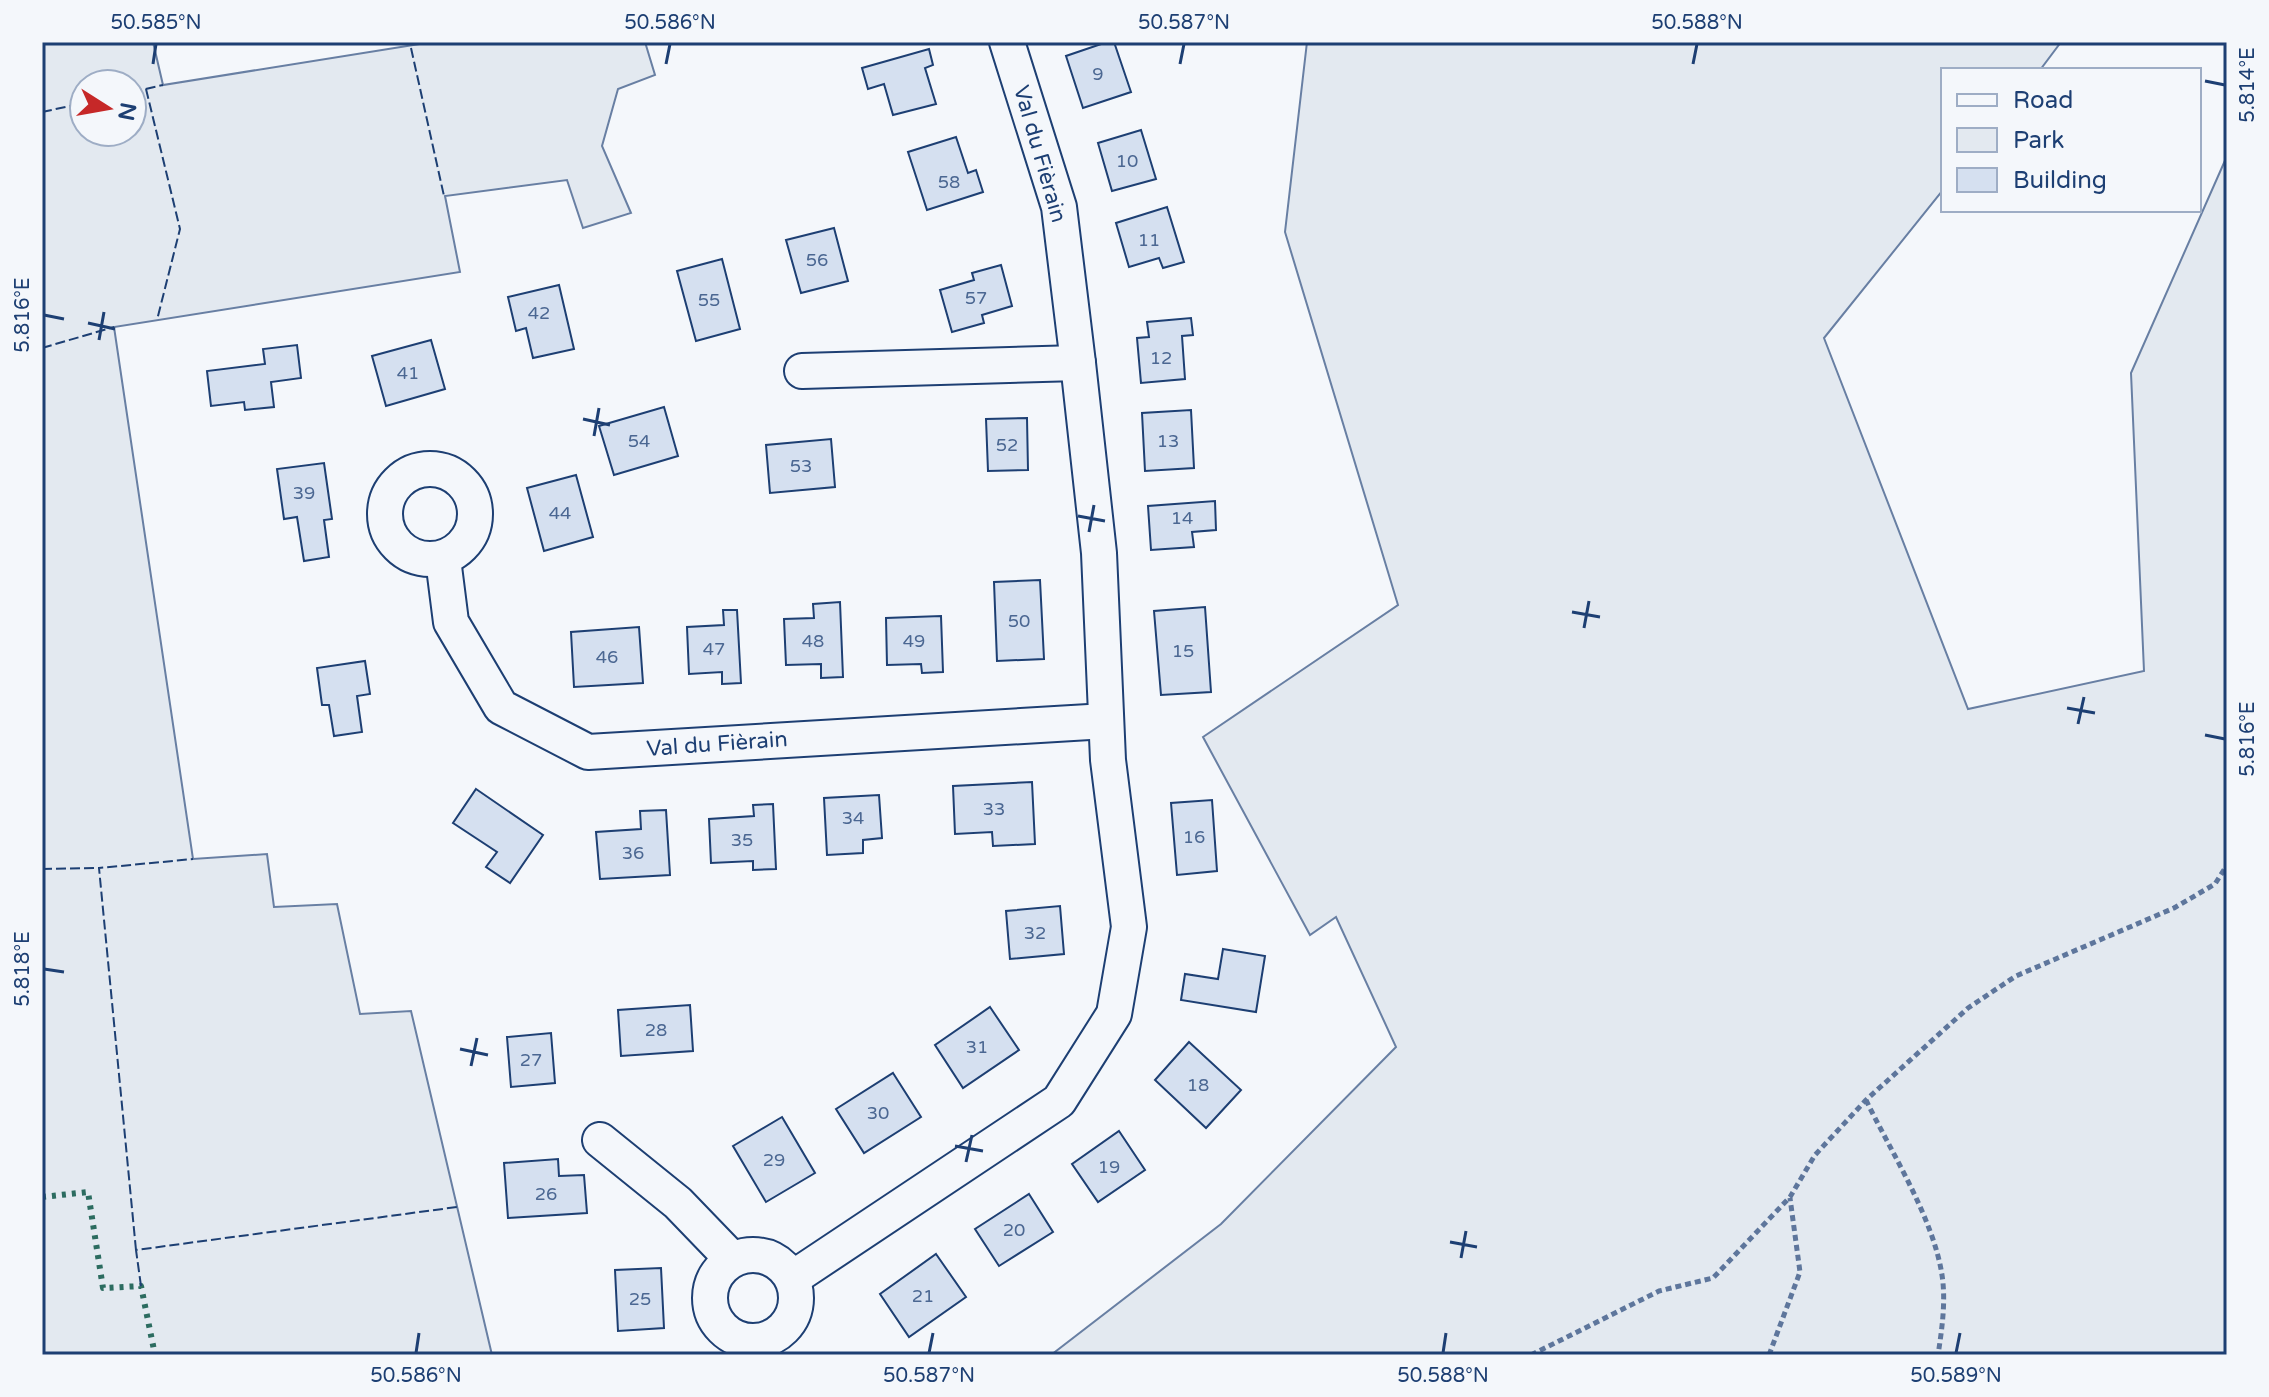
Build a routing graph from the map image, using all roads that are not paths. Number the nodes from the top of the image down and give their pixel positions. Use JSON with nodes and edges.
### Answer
{"nodes":[{"id":1,"x":1007,"y":42,"type":"edge"},
{"id":2,"x":1078,"y":363,"type":"junction"},
{"id":3,"x":802,"y":371,"type":"dead end"},
{"id":4,"x":443,"y":559,"type":"dead end"},
{"id":5,"x":1106,"y":721,"type":"junction"},
{"id":6,"x":600,"y":1140,"type":"dead end"},
{"id":7,"x":731,"y":1258,"type":"junction"},
{"id":8,"x":793,"y":1278,"type":"junction"}],
"edges":[{"from":1,"to":2,"type":"street","name":"Val du Fièrain"},
{"from":2,"to":3,"type":"street"},
{"from":2,"to":5,"type":"street","name":"Val du Fièrain"},
{"from":4,"to":5,"type":"street","name":"Val du Fièrain"},
{"from":5,"to":8,"type":"street","name":"Val du Fièrain"},
{"from":6,"to":7,"type":"street"},
{"from":7,"to":8,"type":"street"},
{"from":7,"to":8,"type":"street"}]}
